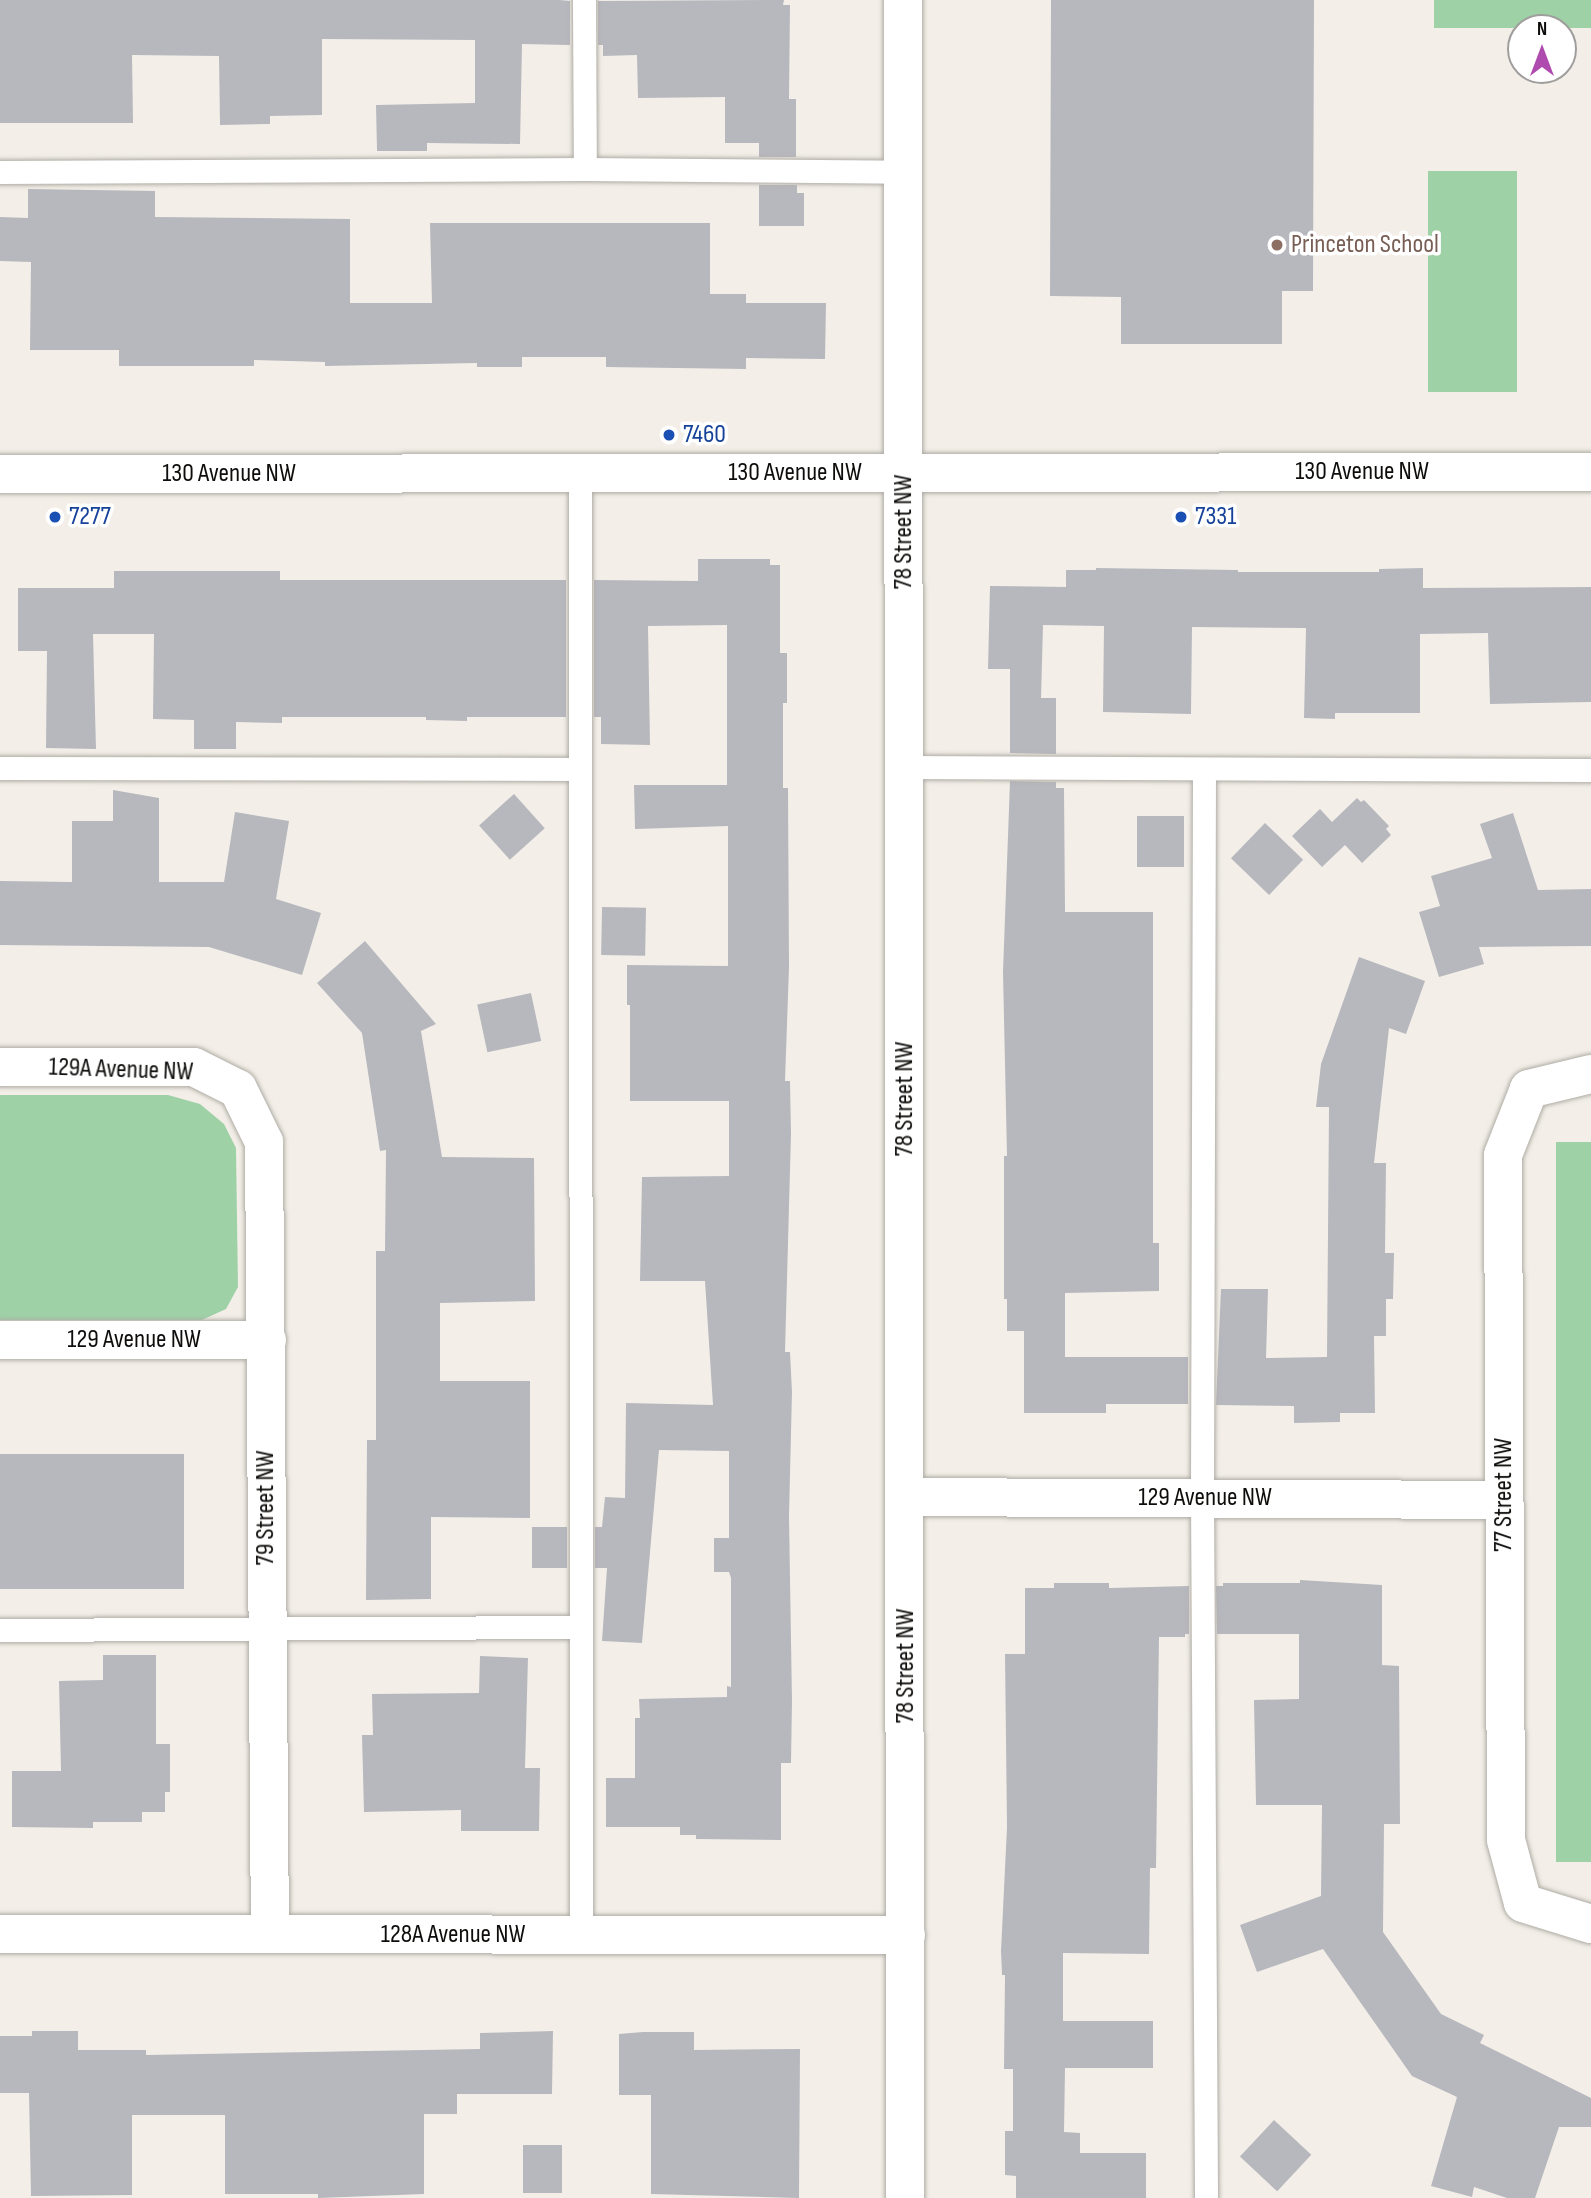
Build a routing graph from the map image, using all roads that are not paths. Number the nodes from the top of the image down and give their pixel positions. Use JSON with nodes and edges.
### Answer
{"nodes":[{"id":1,"x":584,"y":0,"type":"edge"},
{"id":2,"x":903,"y":0,"type":"edge"},
{"id":3,"x":585,"y":169,"type":"junction"},
{"id":4,"x":0,"y":172,"type":"edge"},
{"id":5,"x":904,"y":173,"type":"junction"},
{"id":6,"x":904,"y":472,"type":"junction"},
{"id":7,"x":1591,"y":472,"type":"edge"},
{"id":8,"x":0,"y":474,"type":"edge"},
{"id":9,"x":580,"y":474,"type":"junction"},
{"id":10,"x":0,"y":768,"type":"edge"},
{"id":11,"x":904,"y":768,"type":"junction"},
{"id":12,"x":580,"y":769,"type":"junction"},
{"id":13,"x":1591,"y":770,"type":"edge"},
{"id":14,"x":1204,"y":771,"type":"junction"},
{"id":15,"x":0,"y":1067,"type":"edge"},
{"id":16,"x":1591,"y":1074,"type":"edge"},
{"id":17,"x":238,"y":1089,"type":"joint"},
{"id":18,"x":0,"y":1340,"type":"edge"},
{"id":19,"x":267,"y":1340,"type":"junction"},
{"id":20,"x":906,"y":1497,"type":"junction"},
{"id":21,"x":1202,"y":1498,"type":"junction"},
{"id":22,"x":1504,"y":1500,"type":"junction"},
{"id":23,"x":579,"y":1628,"type":"junction"},
{"id":24,"x":266,"y":1629,"type":"junction"},
{"id":25,"x":0,"y":1630,"type":"edge"},
{"id":26,"x":1591,"y":1924,"type":"edge"},
{"id":27,"x":0,"y":1934,"type":"edge"},
{"id":28,"x":270,"y":1934,"type":"junction"},
{"id":29,"x":581,"y":1935,"type":"junction"},
{"id":30,"x":906,"y":1935,"type":"junction"},
{"id":31,"x":905,"y":2198,"type":"edge"},
{"id":32,"x":1206,"y":2198,"type":"edge"}],
"edges":[{"from":1,"to":3,"type":"lane"},
{"from":2,"to":5,"type":"street","name":"78 Street NW"},
{"from":3,"to":4,"type":"lane"},
{"from":3,"to":5,"type":"lane"},
{"from":5,"to":6,"type":"street","name":"78 Street NW"},
{"from":6,"to":7,"type":"street","name":"130 Avenue NW"},
{"from":6,"to":9,"type":"street","name":"130 Avenue NW"},
{"from":6,"to":11,"type":"street","name":"78 Street NW"},
{"from":8,"to":9,"type":"street","name":"130 Avenue NW"},
{"from":9,"to":12,"type":"lane"},
{"from":10,"to":12,"type":"lane"},
{"from":11,"to":14,"type":"lane"},
{"from":11,"to":20,"type":"street","name":"78 Street NW"},
{"from":12,"to":23,"type":"lane"},
{"from":13,"to":14,"type":"lane"},
{"from":14,"to":21,"type":"lane"},
{"from":15,"to":17,"type":"street","name":"129A Avenue NW"},
{"from":16,"to":22,"type":"street","name":"77 Street NW"},
{"from":17,"to":19,"type":"street","name":"79 Street NW"},
{"from":18,"to":19,"type":"street","name":"129 Avenue NW"},
{"from":19,"to":24,"type":"street","name":"79 Street NW"},
{"from":20,"to":21,"type":"street","name":"129 Avenue NW"},
{"from":20,"to":30,"type":"street","name":"78 Street NW"},
{"from":21,"to":22,"type":"street","name":"129 Avenue NW"},
{"from":21,"to":32,"type":"lane"},
{"from":22,"to":26,"type":"street","name":"77 Street NW"},
{"from":23,"to":24,"type":"lane"},
{"from":23,"to":29,"type":"lane"},
{"from":24,"to":25,"type":"lane"},
{"from":24,"to":28,"type":"street","name":"79 Street NW"},
{"from":27,"to":28,"type":"street","name":"128A Avenue NW"},
{"from":28,"to":29,"type":"street","name":"128A Avenue NW"},
{"from":29,"to":30,"type":"street","name":"128A Avenue NW"},
{"from":30,"to":31,"type":"street","name":"78 Street NW"}]}
